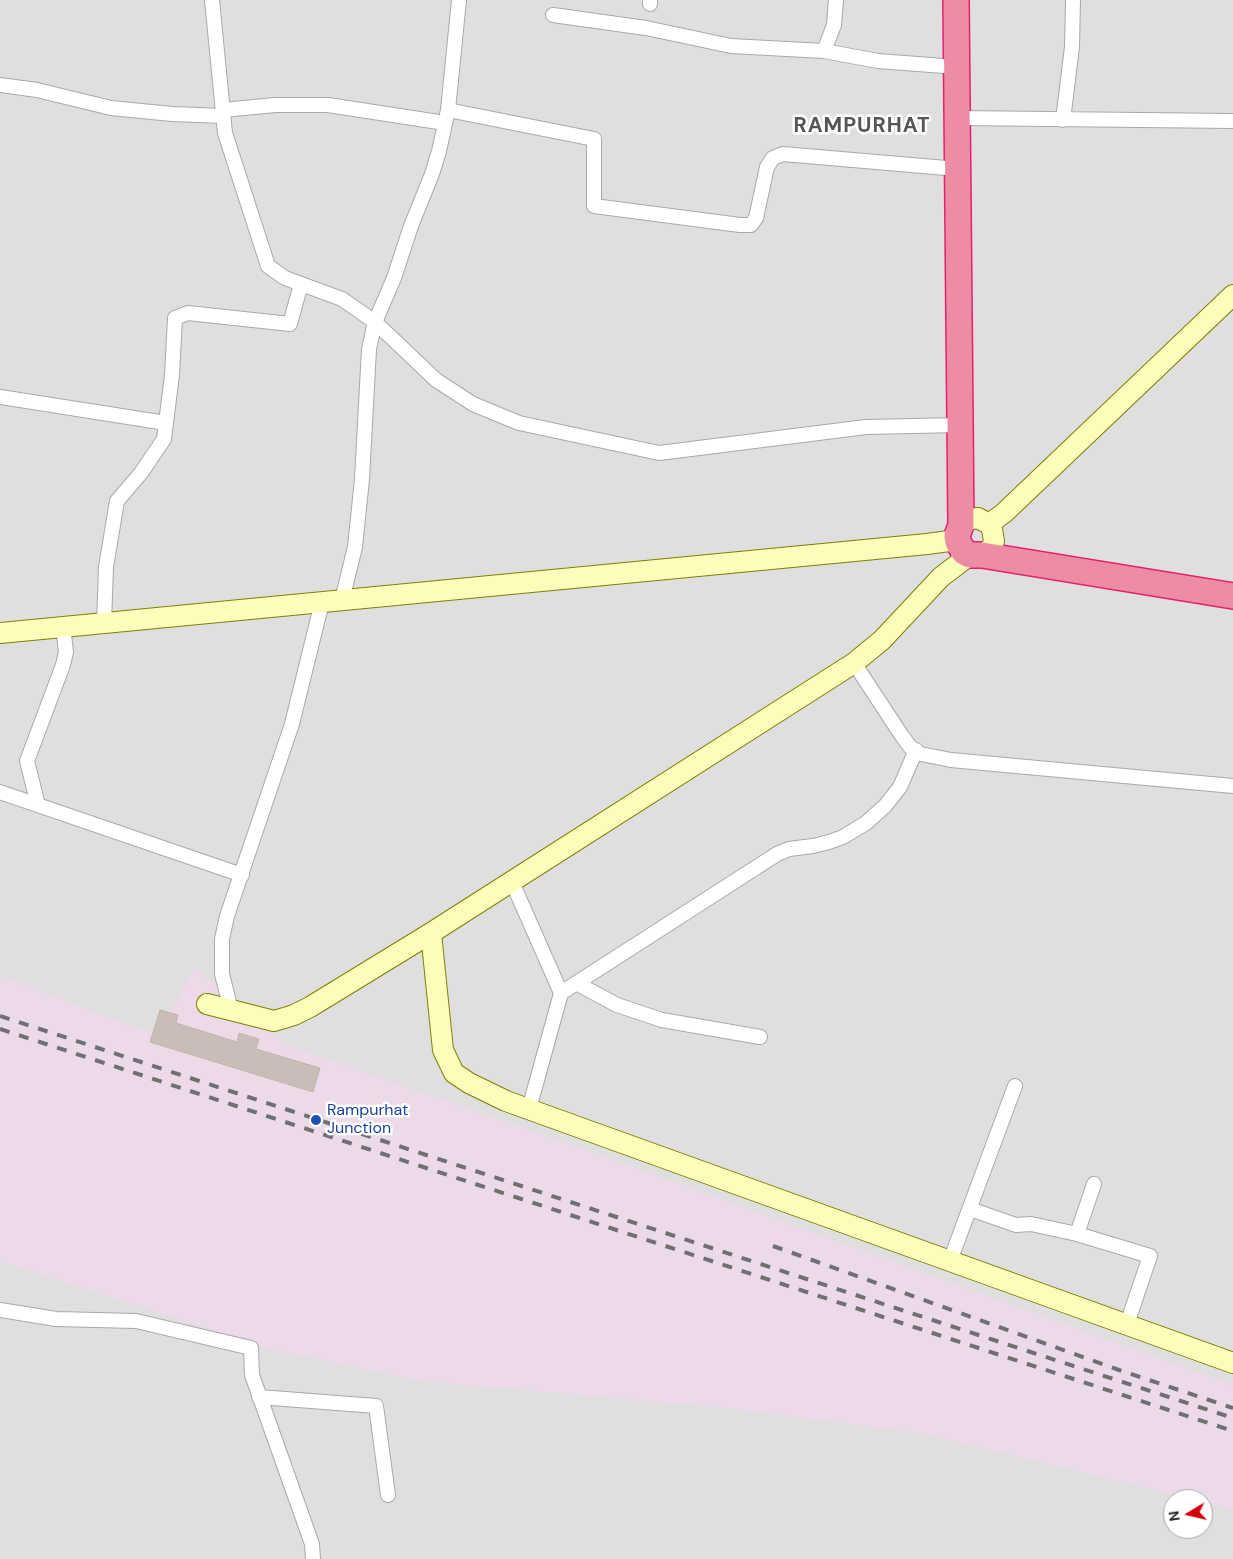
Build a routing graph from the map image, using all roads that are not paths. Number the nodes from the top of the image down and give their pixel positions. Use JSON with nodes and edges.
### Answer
{"nodes":[{"id":1,"x":212,"y":0,"type":"edge"},
{"id":2,"x":458,"y":0,"type":"edge"},
{"id":3,"x":836,"y":0,"type":"edge"},
{"id":4,"x":956,"y":0,"type":"edge"},
{"id":5,"x":1073,"y":0,"type":"edge"},
{"id":6,"x":553,"y":15,"type":"dead end"},
{"id":7,"x":824,"y":52,"type":"junction"},
{"id":8,"x":957,"y":67,"type":"junction"},
{"id":9,"x":0,"y":85,"type":"edge"},
{"id":10,"x":223,"y":113,"type":"junction"},
{"id":11,"x":446,"y":116,"type":"junction"},
{"id":12,"x":957,"y":118,"type":"junction"},
{"id":13,"x":1063,"y":120,"type":"junction"},
{"id":14,"x":1233,"y":121,"type":"edge"},
{"id":15,"x":958,"y":169,"type":"junction"},
{"id":16,"x":301,"y":284,"type":"junction"},
{"id":17,"x":1233,"y":295,"type":"edge"},
{"id":18,"x":375,"y":322,"type":"junction"},
{"id":19,"x":0,"y":396,"type":"edge"},
{"id":20,"x":166,"y":423,"type":"junction"},
{"id":21,"x":960,"y":425,"type":"junction"},
{"id":22,"x":989,"y":524,"type":"junction"},
{"id":23,"x":968,"y":543,"type":"junction"},
{"id":24,"x":1233,"y":596,"type":"edge"},
{"id":25,"x":332,"y":601,"type":"junction"},
{"id":26,"x":104,"y":622,"type":"junction"},
{"id":27,"x":63,"y":626,"type":"junction"},
{"id":28,"x":0,"y":632,"type":"edge"},
{"id":29,"x":854,"y":663,"type":"junction"},
{"id":30,"x":916,"y":750,"type":"junction"},
{"id":31,"x":1233,"y":786,"type":"edge"},
{"id":32,"x":0,"y":792,"type":"edge"},
{"id":33,"x":38,"y":805,"type":"junction"},
{"id":34,"x":242,"y":875,"type":"junction"},
{"id":35,"x":512,"y":882,"type":"junction"},
{"id":36,"x":431,"y":933,"type":"junction"},
{"id":37,"x":576,"y":983,"type":"junction"},
{"id":38,"x":561,"y":992,"type":"junction"},
{"id":39,"x":206,"y":1004,"type":"dead end"},
{"id":40,"x":231,"y":1010,"type":"junction"},
{"id":41,"x":760,"y":1037,"type":"dead end"},
{"id":42,"x":1016,"y":1086,"type":"dead end"},
{"id":43,"x":529,"y":1109,"type":"junction"},
{"id":44,"x":1094,"y":1184,"type":"dead end"},
{"id":45,"x":970,"y":1209,"type":"junction"},
{"id":46,"x":1077,"y":1234,"type":"junction"},
{"id":47,"x":950,"y":1261,"type":"junction"},
{"id":48,"x":0,"y":1310,"type":"edge"},
{"id":49,"x":1127,"y":1324,"type":"junction"},
{"id":50,"x":1233,"y":1362,"type":"edge"},
{"id":51,"x":259,"y":1396,"type":"junction"},
{"id":52,"x":388,"y":1494,"type":"dead end"},
{"id":53,"x":314,"y":1559,"type":"edge"}],
"edges":[{"from":1,"to":10,"type":"street"},
{"from":2,"to":11,"type":"street"},
{"from":3,"to":7,"type":"street"},
{"from":4,"to":8,"type":"highway"},
{"from":5,"to":13,"type":"street"},
{"from":6,"to":7,"type":"street"},
{"from":7,"to":8,"type":"street"},
{"from":8,"to":12,"type":"highway"},
{"from":9,"to":10,"type":"street"},
{"from":10,"to":11,"type":"street"},
{"from":10,"to":16,"type":"street"},
{"from":11,"to":15,"type":"street"},
{"from":11,"to":18,"type":"street"},
{"from":12,"to":13,"type":"street"},
{"from":12,"to":15,"type":"highway"},
{"from":13,"to":14,"type":"street"},
{"from":15,"to":21,"type":"highway"},
{"from":16,"to":18,"type":"street"},
{"from":16,"to":20,"type":"street"},
{"from":17,"to":22,"type":"street"},
{"from":18,"to":21,"type":"street"},
{"from":18,"to":25,"type":"street"},
{"from":19,"to":20,"type":"street"},
{"from":20,"to":26,"type":"street"},
{"from":21,"to":23,"type":"highway"},
{"from":22,"to":23,"type":"street"},
{"from":22,"to":23,"type":"street"},
{"from":23,"to":24,"type":"highway"},
{"from":23,"to":25,"type":"street"},
{"from":23,"to":29,"type":"street"},
{"from":25,"to":26,"type":"street"},
{"from":25,"to":34,"type":"street"},
{"from":26,"to":27,"type":"street"},
{"from":27,"to":28,"type":"street"},
{"from":27,"to":33,"type":"street"},
{"from":29,"to":30,"type":"street"},
{"from":29,"to":35,"type":"street"},
{"from":30,"to":31,"type":"street"},
{"from":30,"to":37,"type":"street"},
{"from":32,"to":33,"type":"street"},
{"from":33,"to":34,"type":"street"},
{"from":34,"to":40,"type":"street"},
{"from":35,"to":36,"type":"street"},
{"from":35,"to":38,"type":"street"},
{"from":36,"to":40,"type":"street"},
{"from":36,"to":43,"type":"street"},
{"from":37,"to":38,"type":"street"},
{"from":37,"to":41,"type":"street"},
{"from":38,"to":43,"type":"street"},
{"from":39,"to":40,"type":"street"},
{"from":42,"to":45,"type":"street"},
{"from":43,"to":47,"type":"street"},
{"from":44,"to":46,"type":"street"},
{"from":45,"to":46,"type":"street"},
{"from":45,"to":47,"type":"street"},
{"from":46,"to":49,"type":"street"},
{"from":47,"to":49,"type":"street"},
{"from":48,"to":51,"type":"street"},
{"from":49,"to":50,"type":"street"},
{"from":51,"to":52,"type":"street"},
{"from":51,"to":53,"type":"street"}]}
